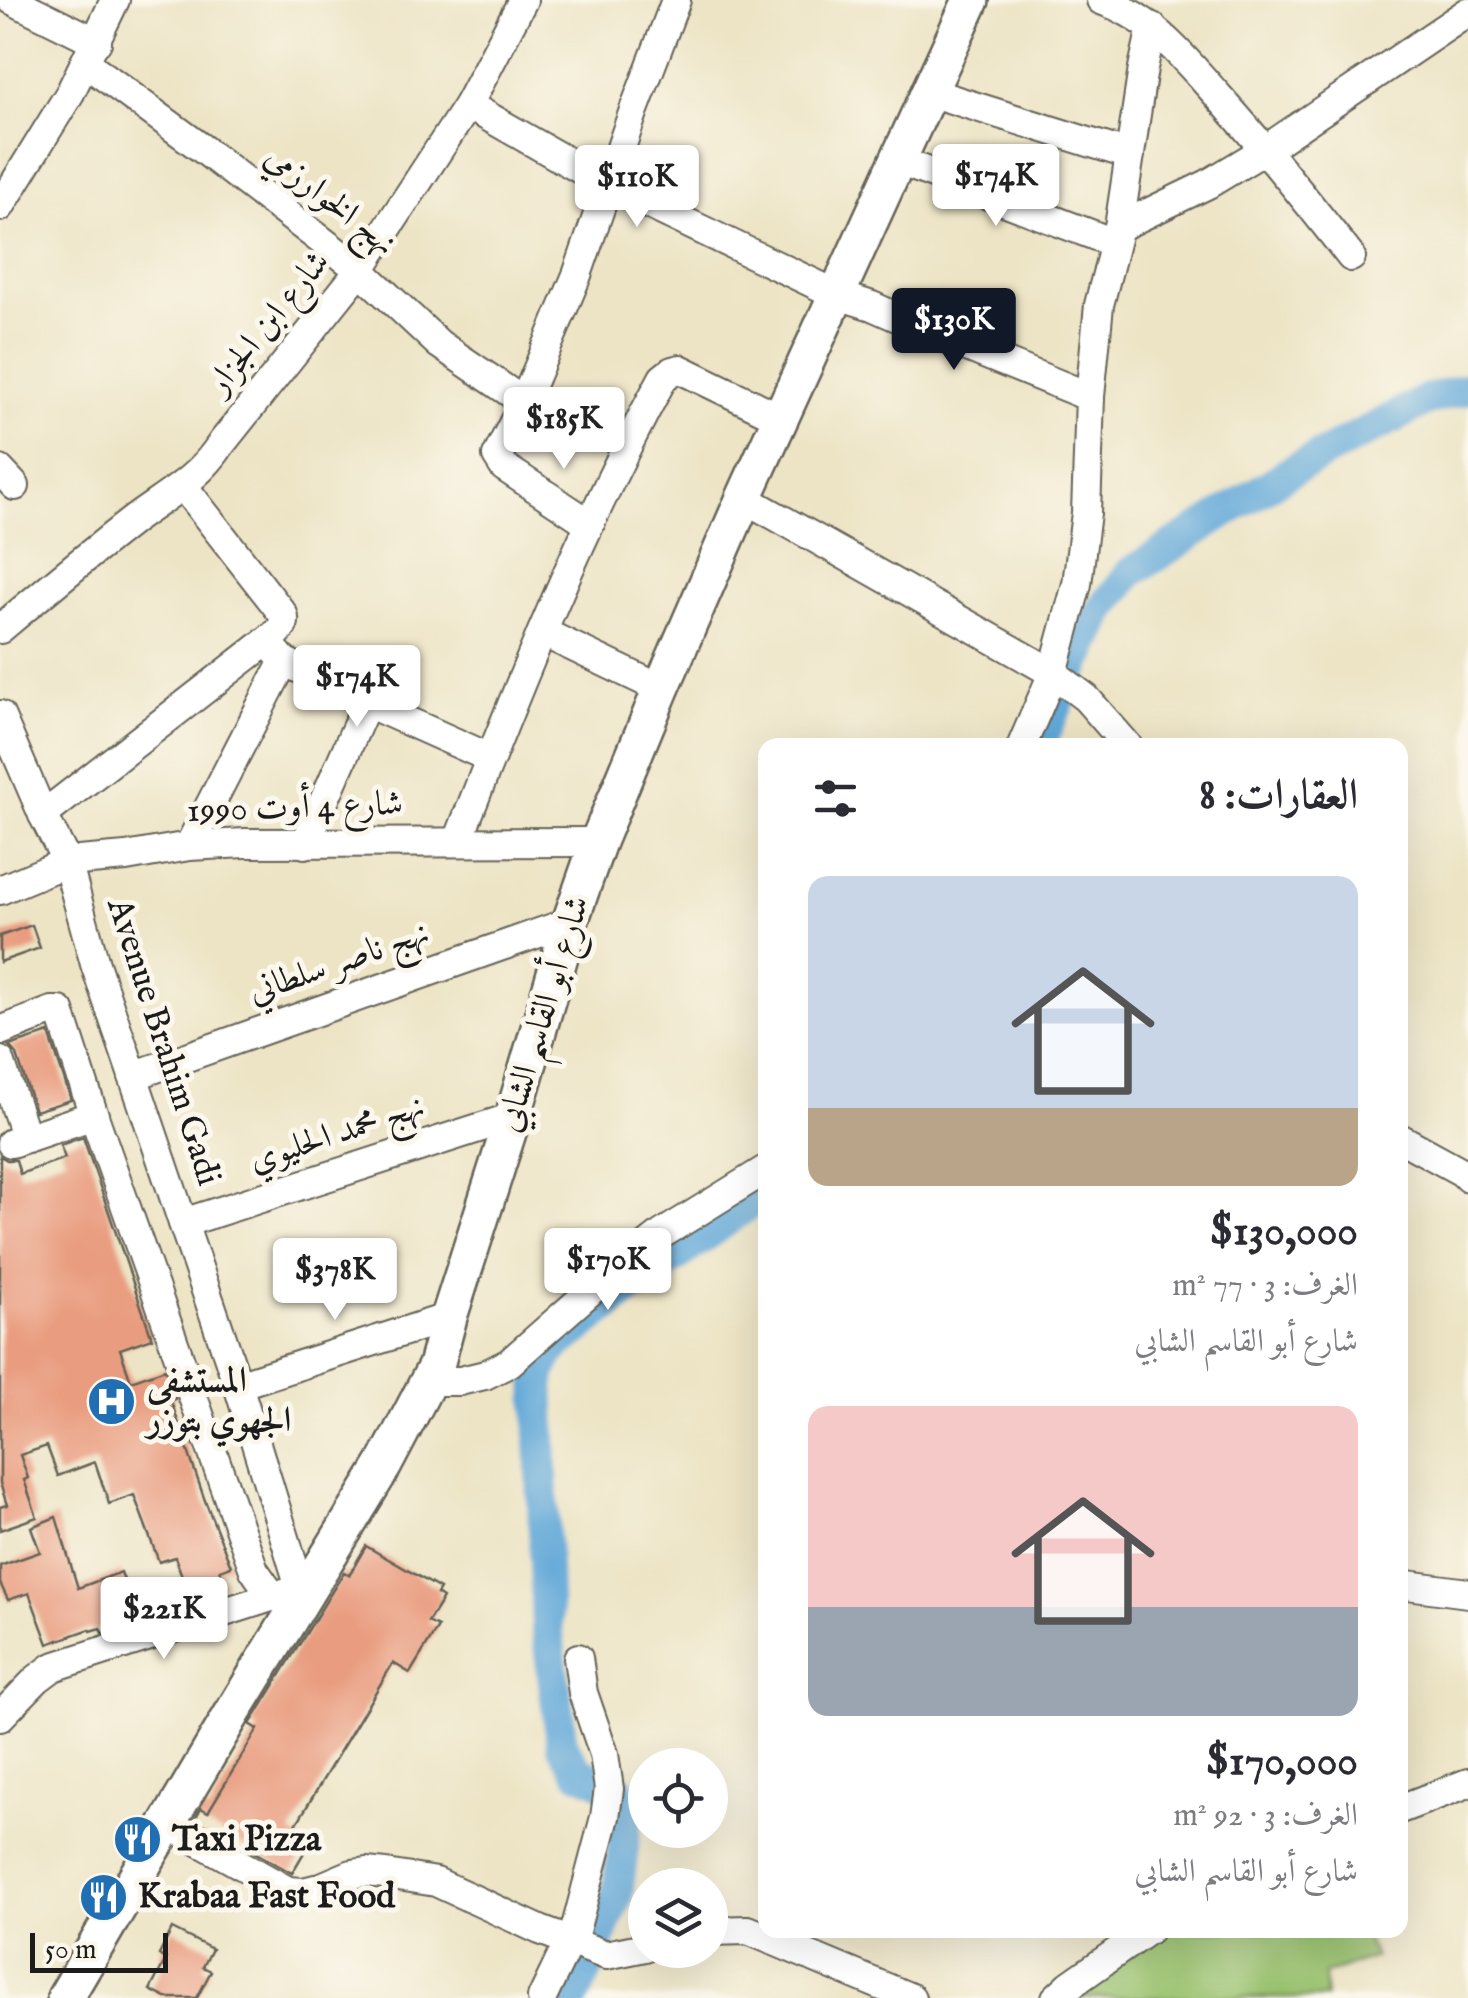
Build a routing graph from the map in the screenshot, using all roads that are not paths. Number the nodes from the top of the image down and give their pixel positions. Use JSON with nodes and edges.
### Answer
{"nodes":[{"id":1,"x":12,"y":0,"type":"edge"},
{"id":2,"x":116,"y":0,"type":"edge"},
{"id":3,"x":523,"y":0,"type":"edge"},
{"id":4,"x":676,"y":0,"type":"edge"},
{"id":5,"x":971,"y":0,"type":"edge"},
{"id":6,"x":1106,"y":1,"type":"edge"},
{"id":7,"x":1468,"y":12,"type":"edge"},
{"id":8,"x":1152,"y":27,"type":"junction"},
{"id":9,"x":92,"y":53,"type":"junction"},
{"id":10,"x":930,"y":92,"type":"junction"},
{"id":11,"x":468,"y":105,"type":"junction"},
{"id":12,"x":1266,"y":149,"type":"junction"},
{"id":13,"x":1130,"y":155,"type":"junction"},
{"id":14,"x":898,"y":160,"type":"junction"},
{"id":15,"x":608,"y":184,"type":"junction"},
{"id":16,"x":0,"y":207,"type":"edge"},
{"id":17,"x":1116,"y":235,"type":"junction"},
{"id":18,"x":1351,"y":257,"type":"dead end"},
{"id":19,"x":360,"y":270,"type":"junction"},
{"id":20,"x":838,"y":295,"type":"junction"},
{"id":21,"x":1090,"y":397,"type":"junction"},
{"id":22,"x":524,"y":402,"type":"junction"},
{"id":23,"x":781,"y":418,"type":"junction"},
{"id":24,"x":183,"y":486,"type":"junction"},
{"id":25,"x":744,"y":498,"type":"junction"},
{"id":26,"x":590,"y":524,"type":"junction"},
{"id":27,"x":0,"y":629,"type":"edge"},
{"id":28,"x":542,"y":632,"type":"junction"},
{"id":29,"x":276,"y":651,"type":"junction"},
{"id":30,"x":1058,"y":677,"type":"junction"},
{"id":31,"x":661,"y":689,"type":"junction"},
{"id":32,"x":367,"y":703,"type":"junction"},
{"id":33,"x":0,"y":715,"type":"edge"},
{"id":34,"x":1026,"y":738,"type":"edge"},
{"id":35,"x":1121,"y":738,"type":"edge"},
{"id":36,"x":490,"y":758,"type":"junction"},
{"id":37,"x":43,"y":815,"type":"junction"},
{"id":38,"x":458,"y":841,"type":"junction"},
{"id":39,"x":598,"y":842,"type":"junction"},
{"id":40,"x":305,"y":844,"type":"junction"},
{"id":41,"x":189,"y":846,"type":"junction"},
{"id":42,"x":67,"y":862,"type":"junction"},
{"id":43,"x":0,"y":890,"type":"edge"},
{"id":44,"x":570,"y":922,"type":"junction"},
{"id":45,"x":0,"y":1031,"type":"edge"},
{"id":46,"x":0,"y":1062,"type":"edge"},
{"id":47,"x":133,"y":1076,"type":"junction"},
{"id":48,"x":94,"y":1115,"type":"junction"},
{"id":49,"x":514,"y":1117,"type":"junction"},
{"id":50,"x":1408,"y":1142,"type":"edge"},
{"id":51,"x":10,"y":1144,"type":"edge"},
{"id":52,"x":758,"y":1174,"type":"edge"},
{"id":53,"x":1468,"y":1178,"type":"edge"},
{"id":54,"x":183,"y":1223,"type":"junction"},
{"id":55,"x":450,"y":1316,"type":"junction"},
{"id":56,"x":429,"y":1381,"type":"junction"},
{"id":57,"x":238,"y":1385,"type":"junction"},
{"id":58,"x":1408,"y":1585,"type":"edge"},
{"id":59,"x":295,"y":1589,"type":"junction"},
{"id":60,"x":1468,"y":1593,"type":"edge"},
{"id":61,"x":578,"y":1658,"type":"dead end"},
{"id":62,"x":0,"y":1717,"type":"edge"},
{"id":63,"x":1468,"y":1783,"type":"edge"},
{"id":64,"x":1408,"y":1806,"type":"edge"},
{"id":65,"x":168,"y":1824,"type":"junction"},
{"id":66,"x":728,"y":1930,"type":"edge"},
{"id":67,"x":758,"y":1934,"type":"edge"},
{"id":68,"x":767,"y":1938,"type":"edge"},
{"id":69,"x":1124,"y":1938,"type":"edge"},
{"id":70,"x":628,"y":1947,"type":"edge"},
{"id":71,"x":586,"y":1948,"type":"junction"},
{"id":72,"x":65,"y":1998,"type":"edge"},
{"id":73,"x":542,"y":1998,"type":"edge"},
{"id":74,"x":911,"y":1998,"type":"edge"},
{"id":75,"x":1056,"y":1998,"type":"edge"}],
"edges":[{"from":1,"to":9,"type":"street","name":"نهج الخوارزمي"},
{"from":2,"to":9,"type":"street"},
{"from":3,"to":11,"type":"street","name":"شارع ابن الجزار"},
{"from":4,"to":15,"type":"street"},
{"from":5,"to":10,"type":"main road","name":"شارع أبو القاسم الشابي"},
{"from":6,"to":8,"type":"street"},
{"from":7,"to":12,"type":"street"},
{"from":8,"to":12,"type":"street"},
{"from":8,"to":13,"type":"street"},
{"from":9,"to":16,"type":"street"},
{"from":9,"to":19,"type":"street","name":"نهج الخوارزمي"},
{"from":10,"to":13,"type":"street"},
{"from":10,"to":14,"type":"main road","name":"شارع أبو القاسم الشابي"},
{"from":11,"to":15,"type":"street"},
{"from":11,"to":19,"type":"street","name":"شارع ابن الجزار"},
{"from":12,"to":17,"type":"street"},
{"from":12,"to":18,"type":"street"},
{"from":13,"to":17,"type":"street"},
{"from":14,"to":17,"type":"street"},
{"from":14,"to":20,"type":"main road","name":"شارع أبو القاسم الشابي"},
{"from":15,"to":20,"type":"street"},
{"from":15,"to":22,"type":"street"},
{"from":17,"to":21,"type":"street"},
{"from":19,"to":22,"type":"street","name":"نهج الخوارزمي"},
{"from":19,"to":24,"type":"street","name":"شارع ابن الجزار"},
{"from":20,"to":21,"type":"street"},
{"from":20,"to":23,"type":"main road","name":"شارع أبو القاسم الشابي"},
{"from":21,"to":30,"type":"street"},
{"from":22,"to":26,"type":"street"},
{"from":23,"to":25,"type":"main road","name":"شارع أبو القاسم الشابي"},
{"from":23,"to":26,"type":"street"},
{"from":24,"to":27,"type":"street","name":"شارع ابن الجزار"},
{"from":24,"to":29,"type":"street"},
{"from":25,"to":30,"type":"street"},
{"from":25,"to":31,"type":"main road","name":"شارع أبو القاسم الشابي"},
{"from":26,"to":28,"type":"street"},
{"from":28,"to":31,"type":"street"},
{"from":28,"to":36,"type":"street"},
{"from":29,"to":32,"type":"street"},
{"from":29,"to":37,"type":"street"},
{"from":29,"to":41,"type":"street"},
{"from":30,"to":34,"type":"street"},
{"from":30,"to":35,"type":"street"},
{"from":31,"to":39,"type":"main road","name":"شارع أبو القاسم الشابي"},
{"from":32,"to":36,"type":"street"},
{"from":32,"to":40,"type":"street"},
{"from":33,"to":37,"type":"street","name":"Avenue Brahim Gadi"},
{"from":36,"to":38,"type":"street"},
{"from":37,"to":42,"type":"street","name":"Avenue Brahim Gadi"},
{"from":38,"to":39,"type":"street","name":"شارع 4 أوت 1990"},
{"from":38,"to":40,"type":"street","name":"شارع 4 أوت 1990"},
{"from":39,"to":44,"type":"main road","name":"شارع أبو القاسم الشابي"},
{"from":40,"to":41,"type":"street","name":"شارع 4 أوت 1990"},
{"from":41,"to":42,"type":"street","name":"شارع 4 أوت 1990"},
{"from":42,"to":43,"type":"street","name":"شارع 4 أوت 1990"},
{"from":42,"to":47,"type":"street","name":"Avenue Brahim Gadi"},
{"from":44,"to":47,"type":"street","name":"نهج ناصر سلطاني"},
{"from":44,"to":49,"type":"main road","name":"شارع أبو القاسم الشابي"},
{"from":45,"to":48,"type":"street"},
{"from":46,"to":51,"type":"street"},
{"from":47,"to":54,"type":"street","name":"Avenue Brahim Gadi"},
{"from":48,"to":51,"type":"street"},
{"from":48,"to":59,"type":"street"},
{"from":49,"to":54,"type":"street","name":"نهج محمد الحليوي"},
{"from":49,"to":55,"type":"main road","name":"شارع أبو القاسم الشابي"},
{"from":50,"to":53,"type":"street"},
{"from":52,"to":56,"type":"street"},
{"from":54,"to":57,"type":"street","name":"Avenue Brahim Gadi"},
{"from":55,"to":56,"type":"main road","name":"شارع أبو القاسم الشابي"},
{"from":55,"to":57,"type":"street"},
{"from":56,"to":59,"type":"main road","name":"شارع أبو القاسم الشابي"},
{"from":57,"to":59,"type":"street","name":"Avenue Brahim Gadi"},
{"from":58,"to":60,"type":"street"},
{"from":59,"to":62,"type":"street"},
{"from":59,"to":65,"type":"main road","name":"شارع أبو القاسم الشابي"},
{"from":61,"to":71,"type":"street"},
{"from":63,"to":64,"type":"street"},
{"from":65,"to":71,"type":"street"},
{"from":65,"to":72,"type":"main road","name":"شارع أبو القاسم الشابي"},
{"from":66,"to":67,"type":"street"},
{"from":68,"to":74,"type":"street"},
{"from":69,"to":75,"type":"street"},
{"from":70,"to":71,"type":"street"},
{"from":71,"to":73,"type":"street"}]}
